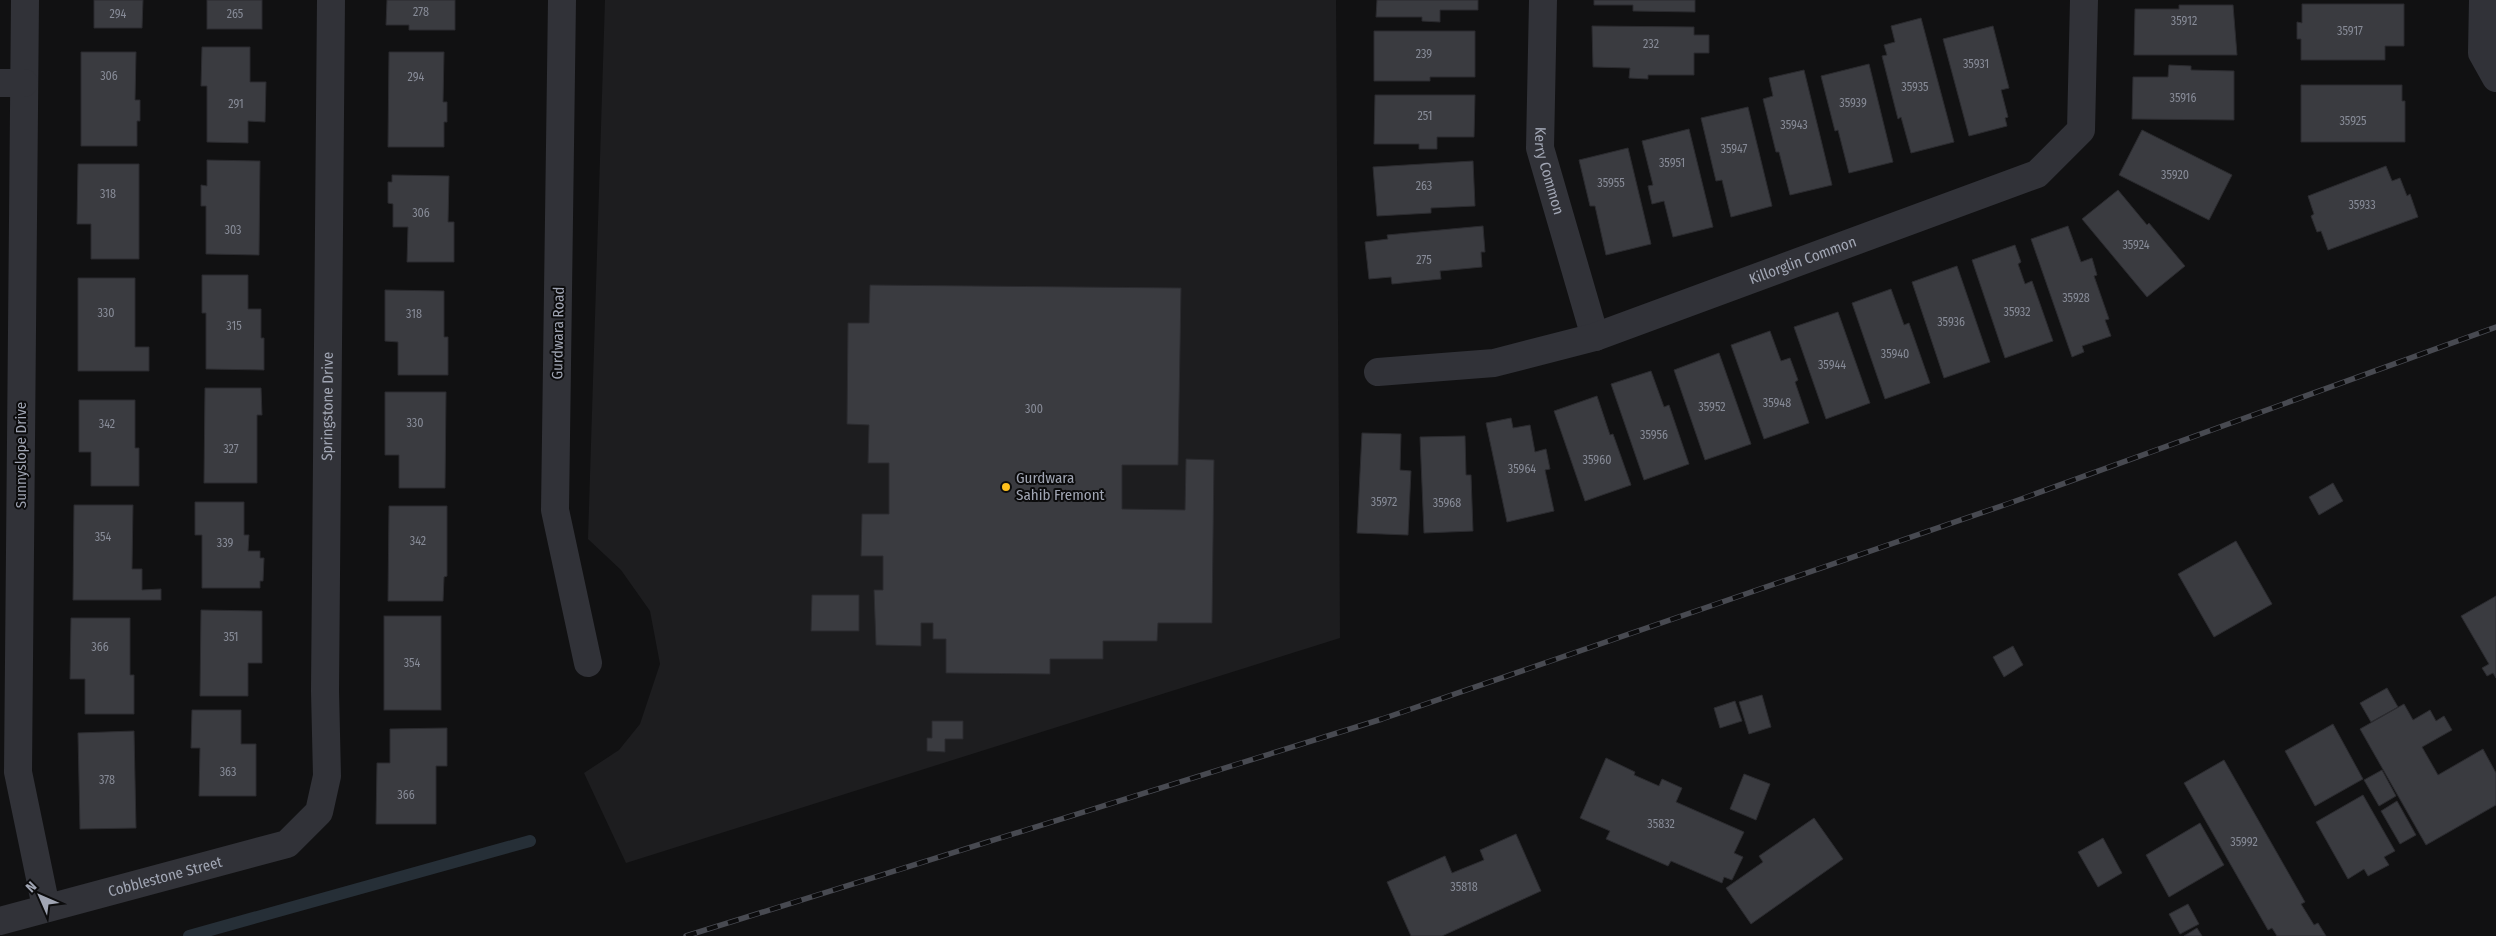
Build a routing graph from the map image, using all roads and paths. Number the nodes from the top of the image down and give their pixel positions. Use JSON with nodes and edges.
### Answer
{"nodes":[{"id":1,"x":25,"y":0,"type":"edge"},
{"id":2,"x":332,"y":0,"type":"edge"},
{"id":3,"x":562,"y":0,"type":"edge"},
{"id":4,"x":1542,"y":0,"type":"edge"},
{"id":5,"x":2084,"y":0,"type":"edge"},
{"id":6,"x":2483,"y":0,"type":"edge"},
{"id":7,"x":2496,"y":78,"type":"edge"},
{"id":8,"x":12,"y":83,"type":"edge"},
{"id":9,"x":1594,"y":336,"type":"junction"},
{"id":10,"x":1378,"y":372,"type":"dead end"},
{"id":11,"x":588,"y":663,"type":"dead end"},
{"id":12,"x":319,"y":812,"type":"joint"},
{"id":13,"x":46,"y":907,"type":"junction"},
{"id":14,"x":0,"y":921,"type":"edge"}],
"edges":[{"from":1,"to":8,"type":"street","name":"Sunnyslope Drive"},
{"from":2,"to":12,"type":"street","name":"Springstone Drive"},
{"from":3,"to":11,"type":"street","name":"Gurdwara Road"},
{"from":4,"to":9,"type":"street","name":"Kerry Common"},
{"from":5,"to":9,"type":"street","name":"Killorglin Common"},
{"from":6,"to":7,"type":"street"},
{"from":8,"to":13,"type":"street","name":"Sunnyslope Drive"},
{"from":9,"to":10,"type":"street","name":"Killorglin Common"},
{"from":12,"to":13,"type":"street","name":"Cobblestone Street"},
{"from":13,"to":14,"type":"street","name":"Cobblestone Street"}]}
